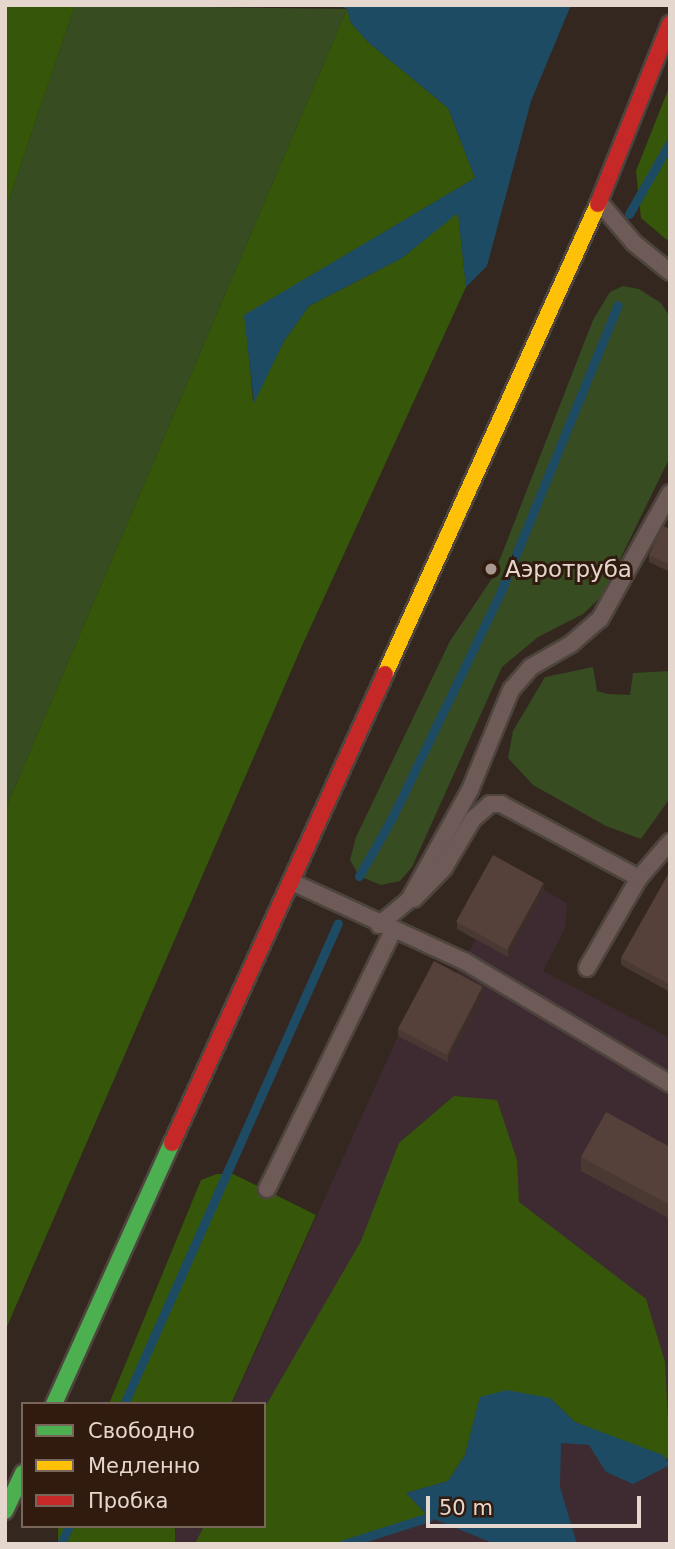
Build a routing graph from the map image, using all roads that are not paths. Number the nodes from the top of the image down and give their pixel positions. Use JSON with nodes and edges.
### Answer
{"nodes":[{"id":1,"x":670,"y":24,"type":"edge"},
{"id":2,"x":599,"y":201,"type":"junction"},
{"id":3,"x":669,"y":274,"type":"edge"},
{"id":4,"x":670,"y":493,"type":"edge"},
{"id":5,"x":470,"y":790,"type":"junction"},
{"id":6,"x":501,"y":804,"type":"junction"},
{"id":7,"x":670,"y":842,"type":"edge"},
{"id":8,"x":639,"y":878,"type":"junction"},
{"id":9,"x":292,"y":882,"type":"junction"},
{"id":10,"x":408,"y":900,"type":"junction"},
{"id":11,"x":386,"y":928,"type":"junction"},
{"id":12,"x":587,"y":968,"type":"dead end"},
{"id":13,"x":670,"y":1084,"type":"edge"},
{"id":14,"x":267,"y":1189,"type":"dead end"},
{"id":15,"x":55,"y":1402,"type":"edge"},
{"id":16,"x":21,"y":1477,"type":"edge"},
{"id":17,"x":5,"y":1511,"type":"edge"}],
"edges":[{"from":1,"to":2,"type":"main road"},
{"from":2,"to":3,"type":"lane"},
{"from":2,"to":9,"type":"main road"},
{"from":4,"to":5,"type":"lane"},
{"from":5,"to":6,"type":"lane"},
{"from":5,"to":10,"type":"lane"},
{"from":6,"to":8,"type":"lane"},
{"from":6,"to":10,"type":"lane"},
{"from":7,"to":8,"type":"lane"},
{"from":8,"to":12,"type":"lane"},
{"from":9,"to":11,"type":"lane"},
{"from":9,"to":15,"type":"main road"},
{"from":10,"to":11,"type":"lane"},
{"from":11,"to":13,"type":"lane"},
{"from":11,"to":14,"type":"lane"},
{"from":16,"to":17,"type":"main road"}]}
